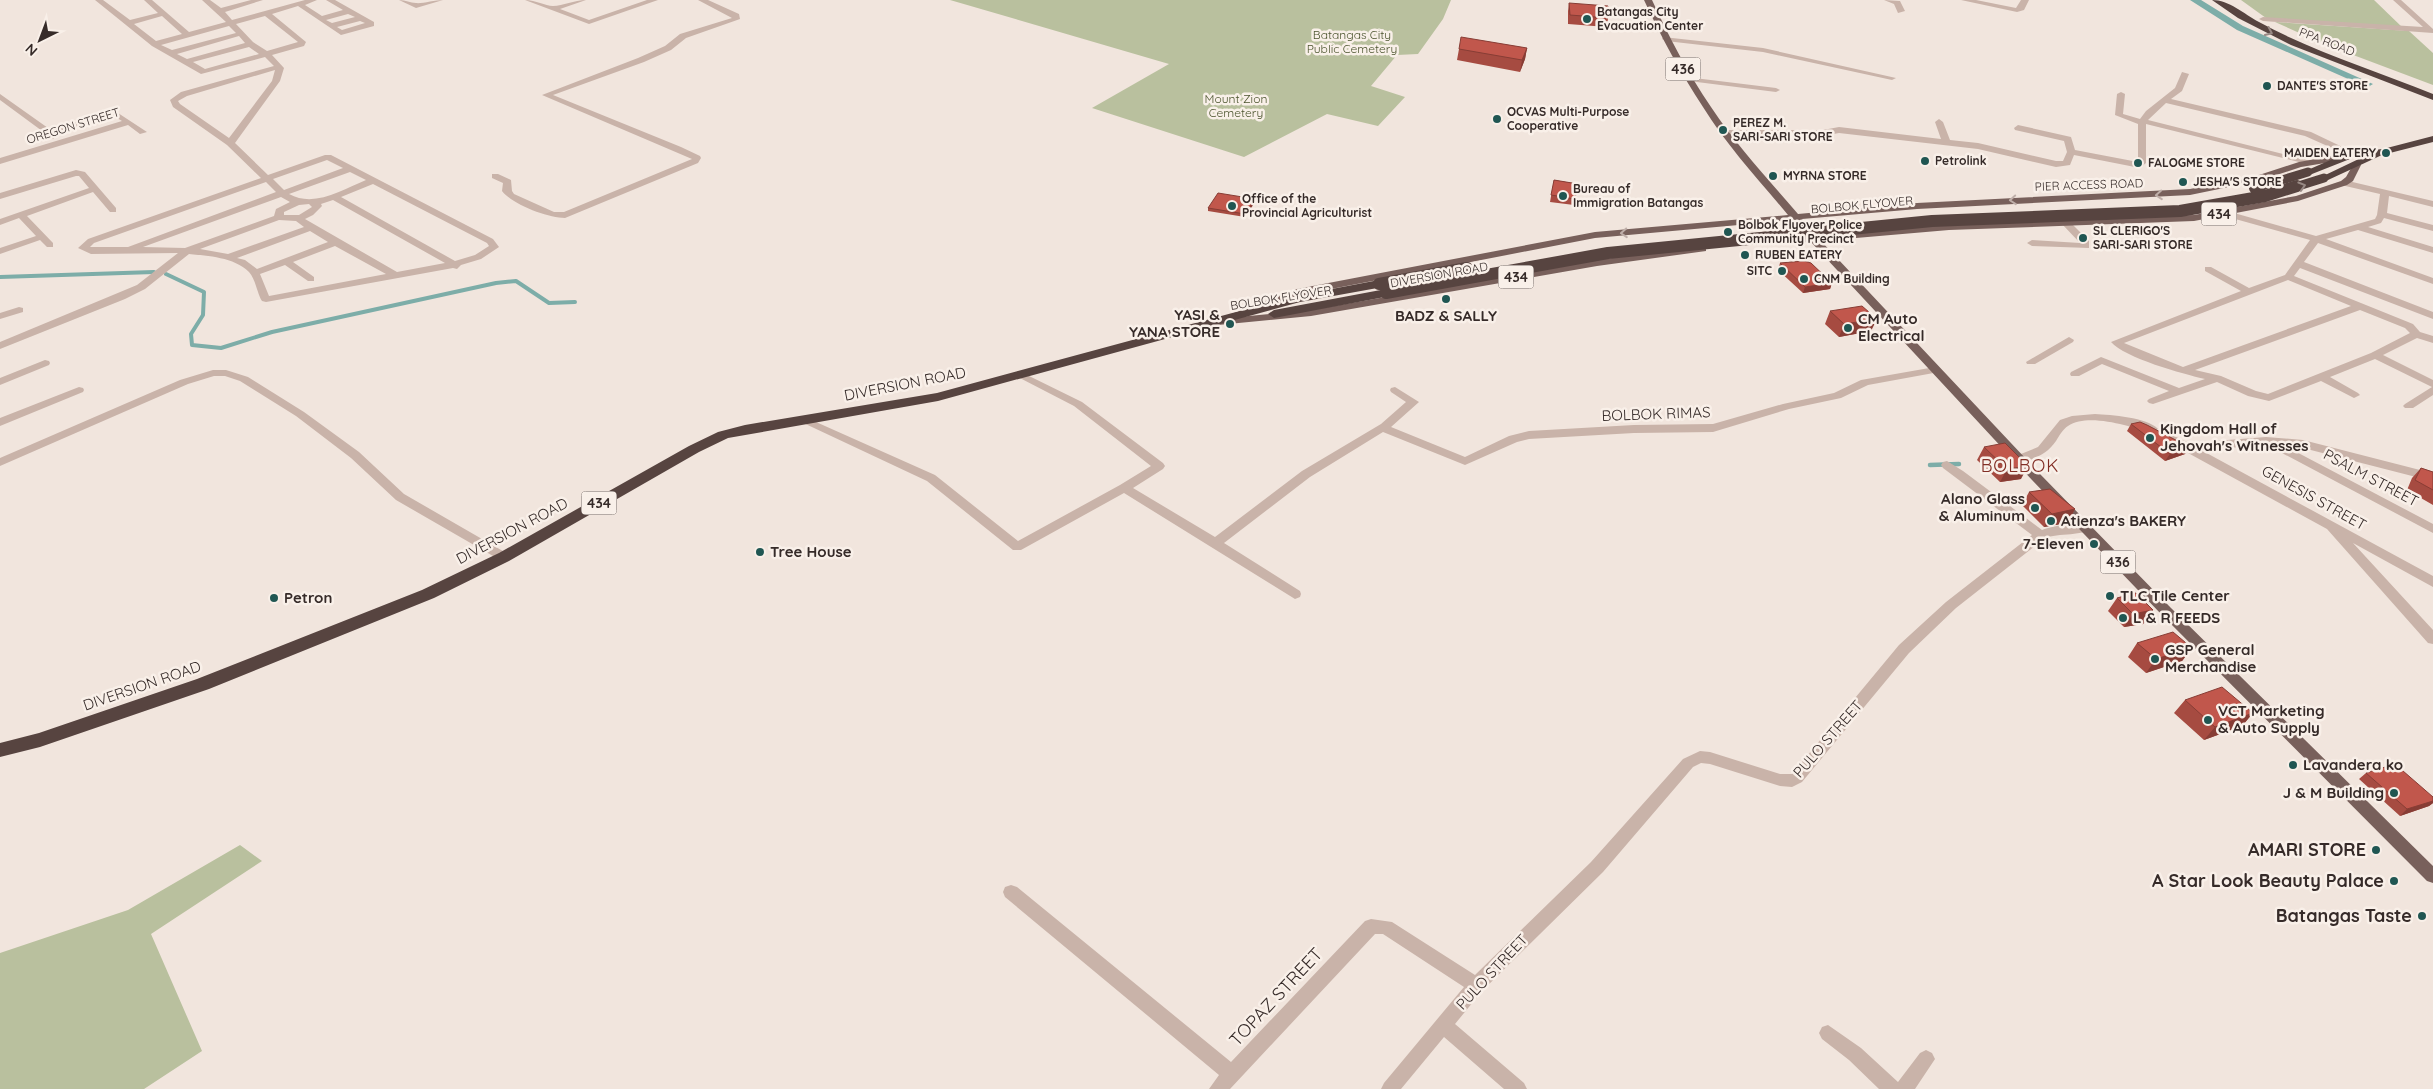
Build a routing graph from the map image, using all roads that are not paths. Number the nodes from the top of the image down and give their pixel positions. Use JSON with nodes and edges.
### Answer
{"nodes":[{"id":1,"x":100,"y":0,"type":"edge"},
{"id":2,"x":148,"y":0,"type":"edge"},
{"id":3,"x":206,"y":0,"type":"edge"},
{"id":4,"x":259,"y":0,"type":"edge"},
{"id":5,"x":313,"y":0,"type":"edge"},
{"id":6,"x":330,"y":0,"type":"edge"},
{"id":7,"x":403,"y":0,"type":"edge"},
{"id":8,"x":439,"y":0,"type":"edge"},
{"id":9,"x":529,"y":0,"type":"edge"},
{"id":10,"x":582,"y":0,"type":"edge"},
{"id":11,"x":654,"y":0,"type":"edge"},
{"id":12,"x":702,"y":0,"type":"edge"},
{"id":13,"x":1648,"y":0,"type":"edge"},
{"id":14,"x":1888,"y":0,"type":"edge"},
{"id":15,"x":1964,"y":0,"type":"edge"},
{"id":16,"x":2025,"y":0,"type":"edge"},
{"id":17,"x":2216,"y":0,"type":"edge"},
{"id":18,"x":2233,"y":0,"type":"edge"},
{"id":19,"x":2397,"y":0,"type":"edge"},
{"id":20,"x":299,"y":4,"type":"junction"},
{"id":21,"x":552,"y":9,"type":"junction"},
{"id":22,"x":220,"y":11,"type":"junction"},
{"id":23,"x":349,"y":11,"type":"junction"},
{"id":24,"x":1901,"y":11,"type":"dead end"},
{"id":25,"x":164,"y":13,"type":"junction"},
{"id":26,"x":266,"y":13,"type":"junction"},
{"id":27,"x":361,"y":18,"type":"junction"},
{"id":28,"x":320,"y":19,"type":"junction"},
{"id":29,"x":2263,"y":19,"type":"junction"},
{"id":30,"x":129,"y":23,"type":"junction"},
{"id":31,"x":232,"y":23,"type":"junction"},
{"id":32,"x":331,"y":26,"type":"junction"},
{"id":33,"x":2431,"y":32,"type":"edge"},
{"id":34,"x":186,"y":34,"type":"junction"},
{"id":35,"x":239,"y":34,"type":"junction"},
{"id":36,"x":1666,"y":39,"type":"junction"},
{"id":37,"x":155,"y":44,"type":"junction"},
{"id":38,"x":250,"y":44,"type":"junction"},
{"id":39,"x":171,"y":53,"type":"junction"},
{"id":40,"x":266,"y":55,"type":"junction"},
{"id":41,"x":185,"y":62,"type":"junction"},
{"id":42,"x":279,"y":66,"type":"junction"},
{"id":43,"x":2185,"y":74,"type":"dead end"},
{"id":44,"x":1892,"y":78,"type":"dead end"},
{"id":45,"x":1689,"y":79,"type":"junction"},
{"id":46,"x":2433,"y":89,"type":"edge"},
{"id":47,"x":1776,"y":90,"type":"dead end"},
{"id":48,"x":2121,"y":94,"type":"dead end"},
{"id":49,"x":0,"y":96,"type":"edge"},
{"id":50,"x":2433,"y":97,"type":"edge"},
{"id":51,"x":2167,"y":100,"type":"junction"},
{"id":52,"x":129,"y":122,"type":"junction"},
{"id":53,"x":1939,"y":122,"type":"dead end"},
{"id":54,"x":2143,"y":122,"type":"junction"},
{"id":55,"x":2018,"y":128,"type":"dead end"},
{"id":56,"x":47,"y":131,"type":"junction"},
{"id":57,"x":143,"y":132,"type":"dead end"},
{"id":58,"x":1725,"y":133,"type":"junction"},
{"id":59,"x":2433,"y":139,"type":"edge"},
{"id":60,"x":60,"y":142,"type":"junction"},
{"id":61,"x":1946,"y":142,"type":"junction"},
{"id":62,"x":230,"y":143,"type":"junction"},
{"id":63,"x":2071,"y":152,"type":"junction"},
{"id":64,"x":2351,"y":158,"type":"junction"},
{"id":65,"x":0,"y":161,"type":"edge"},
{"id":66,"x":2310,"y":167,"type":"junction"},
{"id":67,"x":352,"y":168,"type":"junction"},
{"id":68,"x":495,"y":176,"type":"dead end"},
{"id":69,"x":265,"y":178,"type":"junction"},
{"id":70,"x":375,"y":180,"type":"junction"},
{"id":71,"x":2344,"y":183,"type":"junction"},
{"id":72,"x":94,"y":189,"type":"junction"},
{"id":73,"x":283,"y":194,"type":"junction"},
{"id":74,"x":2385,"y":194,"type":"junction"},
{"id":75,"x":0,"y":196,"type":"edge"},
{"id":76,"x":333,"y":196,"type":"junction"},
{"id":77,"x":297,"y":202,"type":"junction"},
{"id":78,"x":316,"y":203,"type":"junction"},
{"id":79,"x":2433,"y":204,"type":"edge"},
{"id":80,"x":112,"y":210,"type":"dead end"},
{"id":81,"x":2224,"y":213,"type":"junction"},
{"id":82,"x":21,"y":215,"type":"junction"},
{"id":83,"x":2382,"y":215,"type":"junction"},
{"id":84,"x":279,"y":217,"type":"junction"},
{"id":85,"x":1795,"y":217,"type":"junction"},
{"id":86,"x":298,"y":218,"type":"junction"},
{"id":87,"x":0,"y":222,"type":"edge"},
{"id":88,"x":2067,"y":224,"type":"junction"},
{"id":89,"x":2359,"y":227,"type":"junction"},
{"id":90,"x":311,"y":228,"type":"junction"},
{"id":91,"x":2433,"y":228,"type":"edge"},
{"id":92,"x":41,"y":237,"type":"junction"},
{"id":93,"x":1814,"y":239,"type":"junction"},
{"id":94,"x":2316,"y":239,"type":"junction"},
{"id":95,"x":336,"y":242,"type":"junction"},
{"id":96,"x":2032,"y":243,"type":"dead end"},
{"id":97,"x":50,"y":245,"type":"dead end"},
{"id":98,"x":2433,"y":250,"type":"edge"},
{"id":99,"x":0,"y":251,"type":"edge"},
{"id":100,"x":122,"y":251,"type":"junction"},
{"id":101,"x":187,"y":251,"type":"junction"},
{"id":102,"x":230,"y":257,"type":"junction"},
{"id":103,"x":286,"y":261,"type":"junction"},
{"id":104,"x":2297,"y":263,"type":"junction"},
{"id":105,"x":456,"y":264,"type":"junction"},
{"id":106,"x":2208,"y":268,"type":"dead end"},
{"id":107,"x":255,"y":274,"type":"junction"},
{"id":108,"x":395,"y":275,"type":"junction"},
{"id":109,"x":2288,"y":277,"type":"junction"},
{"id":110,"x":311,"y":279,"type":"dead end"},
{"id":111,"x":2433,"y":281,"type":"edge"},
{"id":112,"x":141,"y":286,"type":"junction"},
{"id":113,"x":1382,"y":289,"type":"junction"},
{"id":114,"x":2249,"y":292,"type":"junction"},
{"id":115,"x":2360,"y":306,"type":"junction"},
{"id":116,"x":19,"y":310,"type":"dead end"},
{"id":117,"x":0,"y":316,"type":"edge"},
{"id":118,"x":2433,"y":316,"type":"edge"},
{"id":119,"x":1218,"y":322,"type":"junction"},
{"id":120,"x":2416,"y":334,"type":"junction"},
{"id":121,"x":0,"y":340,"type":"edge"},
{"id":122,"x":2069,"y":340,"type":"dead end"},
{"id":123,"x":2433,"y":340,"type":"edge"},
{"id":124,"x":0,"y":346,"type":"edge"},
{"id":125,"x":2375,"y":355,"type":"junction"},
{"id":126,"x":2031,"y":362,"type":"dead end"},
{"id":127,"x":45,"y":363,"type":"dead end"},
{"id":128,"x":1935,"y":370,"type":"junction"},
{"id":129,"x":2183,"y":371,"type":"junction"},
{"id":130,"x":2075,"y":374,"type":"dead end"},
{"id":131,"x":1022,"y":376,"type":"junction"},
{"id":132,"x":2321,"y":376,"type":"junction"},
{"id":133,"x":2217,"y":378,"type":"junction"},
{"id":134,"x":0,"y":382,"type":"edge"},
{"id":135,"x":2433,"y":384,"type":"edge"},
{"id":136,"x":79,"y":390,"type":"dead end"},
{"id":137,"x":1394,"y":390,"type":"dead end"},
{"id":138,"x":2433,"y":390,"type":"edge"},
{"id":139,"x":2180,"y":392,"type":"junction"},
{"id":140,"x":2354,"y":395,"type":"dead end"},
{"id":141,"x":2153,"y":401,"type":"dead end"},
{"id":142,"x":2409,"y":406,"type":"dead end"},
{"id":143,"x":804,"y":420,"type":"junction"},
{"id":144,"x":0,"y":422,"type":"edge"},
{"id":145,"x":1384,"y":427,"type":"junction"},
{"id":146,"x":2266,"y":441,"type":"junction"},
{"id":147,"x":2188,"y":447,"type":"junction"},
{"id":148,"x":2020,"y":459,"type":"junction"},
{"id":149,"x":0,"y":462,"type":"edge"},
{"id":150,"x":1947,"y":465,"type":"dead end"},
{"id":151,"x":2433,"y":480,"type":"edge"},
{"id":152,"x":1124,"y":488,"type":"junction"},
{"id":153,"x":2325,"y":522,"type":"junction"},
{"id":154,"x":2086,"y":528,"type":"junction"},
{"id":155,"x":2433,"y":529,"type":"edge"},
{"id":156,"x":2041,"y":535,"type":"junction"},
{"id":157,"x":1215,"y":544,"type":"junction"},
{"id":158,"x":504,"y":556,"type":"junction"},
{"id":159,"x":2433,"y":582,"type":"edge"},
{"id":160,"x":1295,"y":594,"type":"dead end"},
{"id":161,"x":2433,"y":639,"type":"edge"},
{"id":162,"x":0,"y":750,"type":"edge"},
{"id":163,"x":2433,"y":876,"type":"edge"},
{"id":164,"x":1011,"y":892,"type":"dead end"},
{"id":165,"x":1476,"y":985,"type":"junction"},
{"id":166,"x":1443,"y":1025,"type":"junction"},
{"id":167,"x":1828,"y":1033,"type":"dead end"},
{"id":168,"x":1926,"y":1059,"type":"dead end"},
{"id":169,"x":1232,"y":1074,"type":"junction"},
{"id":170,"x":1218,"y":1089,"type":"edge"},
{"id":171,"x":1390,"y":1089,"type":"edge"},
{"id":172,"x":1518,"y":1089,"type":"edge"},
{"id":173,"x":1892,"y":1089,"type":"edge"},
{"id":174,"x":1904,"y":1089,"type":"edge"}],
"edges":[{"from":1,"to":30,"type":"street"},
{"from":2,"to":25,"type":"street"},
{"from":3,"to":22,"type":"street"},
{"from":4,"to":22,"type":"street"},
{"from":5,"to":20,"type":"street"},
{"from":6,"to":23,"type":"street"},
{"from":7,"to":8,"type":"street"},
{"from":9,"to":21,"type":"street"},
{"from":10,"to":21,"type":"street"},
{"from":11,"to":21,"type":"street"},
{"from":12,"to":68,"type":"street"},
{"from":13,"to":36,"type":"main road","number":"436"},
{"from":14,"to":24,"type":"street"},
{"from":15,"to":16,"type":"street"},
{"from":17,"to":50,"type":"highway","name":"PPA ROAD","one_way":true},
{"from":18,"to":29,"type":"highway","name":"PPA ROAD"},
{"from":19,"to":33,"type":"street"},
{"from":20,"to":26,"type":"street"},
{"from":20,"to":28,"type":"street"},
{"from":22,"to":31,"type":"street"},
{"from":23,"to":27,"type":"street"},
{"from":23,"to":28,"type":"street"},
{"from":25,"to":30,"type":"street"},
{"from":25,"to":34,"type":"street"},
{"from":26,"to":31,"type":"street"},
{"from":26,"to":40,"type":"street"},
{"from":27,"to":32,"type":"street"},
{"from":27,"to":32,"type":"street"},
{"from":28,"to":32,"type":"street"},
{"from":29,"to":33,"type":"street"},
{"from":29,"to":46,"type":"highway","name":"PPA ROAD"},
{"from":30,"to":37,"type":"street"},
{"from":31,"to":34,"type":"street"},
{"from":31,"to":35,"type":"street"},
{"from":34,"to":37,"type":"street"},
{"from":35,"to":38,"type":"street"},
{"from":35,"to":39,"type":"street"},
{"from":36,"to":44,"type":"street"},
{"from":36,"to":45,"type":"main road","number":"436"},
{"from":37,"to":39,"type":"street"},
{"from":38,"to":40,"type":"street"},
{"from":38,"to":41,"type":"street"},
{"from":39,"to":41,"type":"street"},
{"from":40,"to":41,"type":"street"},
{"from":40,"to":42,"type":"street"},
{"from":42,"to":62,"type":"street"},
{"from":42,"to":62,"type":"street"},
{"from":43,"to":51,"type":"street"},
{"from":45,"to":47,"type":"street"},
{"from":45,"to":58,"type":"main road","number":"436"},
{"from":48,"to":54,"type":"street"},
{"from":49,"to":56,"type":"street"},
{"from":51,"to":54,"type":"street"},
{"from":51,"to":64,"type":"street"},
{"from":52,"to":56,"type":"street","name":"OREGON STREET"},
{"from":52,"to":57,"type":"street"},
{"from":52,"to":60,"type":"street","name":"OREGON STREET"},
{"from":53,"to":61,"type":"street"},
{"from":54,"to":63,"type":"street"},
{"from":54,"to":66,"type":"street"},
{"from":55,"to":63,"type":"street"},
{"from":56,"to":60,"type":"street"},
{"from":58,"to":61,"type":"street"},
{"from":58,"to":85,"type":"main road","number":"436"},
{"from":59,"to":64,"type":"highway","number":"434"},
{"from":60,"to":65,"type":"street","name":"OREGON STREET"},
{"from":61,"to":63,"type":"street"},
{"from":62,"to":69,"type":"street"},
{"from":64,"to":66,"type":"highway","name":"BOLBOK FLYOVER","number":"434"},
{"from":64,"to":71,"type":"main road","number":"434"},
{"from":113,"to":64,"type":"highway","name":"BOLBOK FLYOVER","number":"434","one_way":true,"bridge":true},
{"from":66,"to":85,"type":"main road","name":"PIER ACCESS ROAD","number":"434","one_way":true},
{"from":66,"to":113,"type":"highway","name":"BOLBOK FLYOVER","number":"434","bridge":true},
{"from":67,"to":69,"type":"street"},
{"from":67,"to":70,"type":"street"},
{"from":67,"to":73,"type":"street"},
{"from":69,"to":73,"type":"street"},
{"from":69,"to":100,"type":"street"},
{"from":70,"to":76,"type":"street"},
{"from":70,"to":105,"type":"street"},
{"from":71,"to":74,"type":"street"},
{"from":71,"to":81,"type":"main road","number":"434"},
{"from":72,"to":75,"type":"street"},
{"from":72,"to":80,"type":"street"},
{"from":72,"to":82,"type":"street"},
{"from":73,"to":77,"type":"street"},
{"from":73,"to":100,"type":"street"},
{"from":74,"to":79,"type":"street"},
{"from":74,"to":83,"type":"street"},
{"from":76,"to":78,"type":"street"},
{"from":76,"to":105,"type":"street"},
{"from":77,"to":78,"type":"street"},
{"from":77,"to":84,"type":"street"},
{"from":78,"to":86,"type":"street"},
{"from":81,"to":88,"type":"main road","number":"434"},
{"from":81,"to":94,"type":"street"},
{"from":82,"to":87,"type":"street"},
{"from":82,"to":92,"type":"street"},
{"from":83,"to":89,"type":"street"},
{"from":83,"to":91,"type":"street"},
{"from":84,"to":86,"type":"street"},
{"from":84,"to":101,"type":"street"},
{"from":85,"to":93,"type":"main road","number":"436"},
{"from":85,"to":119,"type":"main road","name":"DIVERSION ROAD","number":"434","one_way":true},
{"from":86,"to":90,"type":"street"},
{"from":88,"to":93,"type":"main road","number":"434"},
{"from":88,"to":96,"type":"street"},
{"from":89,"to":94,"type":"street"},
{"from":89,"to":98,"type":"street"},
{"from":90,"to":95,"type":"street"},
{"from":90,"to":102,"type":"street"},
{"from":92,"to":97,"type":"street"},
{"from":92,"to":99,"type":"street"},
{"from":93,"to":119,"type":"main road","name":"DIVERSION ROAD","number":"434"},
{"from":93,"to":128,"type":"main road","number":"436"},
{"from":94,"to":104,"type":"street"},
{"from":94,"to":111,"type":"street"},
{"from":95,"to":103,"type":"street"},
{"from":95,"to":108,"type":"street"},
{"from":100,"to":101,"type":"street"},
{"from":101,"to":102,"type":"street"},
{"from":101,"to":112,"type":"street"},
{"from":102,"to":107,"type":"street"},
{"from":103,"to":107,"type":"street"},
{"from":103,"to":110,"type":"street"},
{"from":104,"to":109,"type":"street"},
{"from":104,"to":118,"type":"street"},
{"from":105,"to":108,"type":"street"},
{"from":106,"to":114,"type":"street"},
{"from":107,"to":108,"type":"street"},
{"from":109,"to":114,"type":"street"},
{"from":109,"to":115,"type":"street"},
{"from":112,"to":121,"type":"street"},
{"from":112,"to":124,"type":"street"},
{"from":113,"to":119,"type":"highway","name":"BOLBOK FLYOVER","number":"434"},
{"from":114,"to":129,"type":"street"},
{"from":115,"to":120,"type":"street"},
{"from":115,"to":129,"type":"street"},
{"from":116,"to":117,"type":"street"},
{"from":119,"to":131,"type":"highway","name":"DIVERSION ROAD","number":"434"},
{"from":120,"to":123,"type":"street"},
{"from":120,"to":125,"type":"street"},
{"from":122,"to":126,"type":"street"},
{"from":125,"to":132,"type":"street"},
{"from":125,"to":135,"type":"street"},
{"from":127,"to":134,"type":"street"},
{"from":128,"to":145,"type":"street","name":"BOLBOK RIMAS"},
{"from":128,"to":148,"type":"main road","number":"436"},
{"from":129,"to":133,"type":"street"},
{"from":130,"to":139,"type":"street"},
{"from":131,"to":143,"type":"highway","name":"DIVERSION ROAD","number":"434"},
{"from":131,"to":152,"type":"street"},
{"from":132,"to":133,"type":"street"},
{"from":132,"to":140,"type":"street"},
{"from":133,"to":139,"type":"street"},
{"from":136,"to":144,"type":"street"},
{"from":137,"to":145,"type":"street"},
{"from":138,"to":142,"type":"street"},
{"from":139,"to":141,"type":"street"},
{"from":143,"to":152,"type":"street"},
{"from":143,"to":158,"type":"highway","name":"DIVERSION ROAD","number":"434"},
{"from":145,"to":157,"type":"street"},
{"from":146,"to":147,"type":"street"},
{"from":146,"to":151,"type":"street"},
{"from":146,"to":155,"type":"street","name":"PSALM STREET"},
{"from":147,"to":148,"type":"street","name":"GENESIS STREET"},
{"from":147,"to":153,"type":"street","name":"GENESIS STREET"},
{"from":148,"to":154,"type":"main road","number":"436"},
{"from":149,"to":158,"type":"street"},
{"from":150,"to":156,"type":"street"},
{"from":152,"to":157,"type":"street"},
{"from":153,"to":159,"type":"street","name":"GENESIS STREET"},
{"from":153,"to":161,"type":"street"},
{"from":154,"to":156,"type":"street","name":"PULO STREET"},
{"from":154,"to":163,"type":"main road","number":"436"},
{"from":156,"to":165,"type":"street","name":"PULO STREET"},
{"from":157,"to":160,"type":"street"},
{"from":158,"to":162,"type":"highway","name":"DIVERSION ROAD","number":"434"},
{"from":164,"to":169,"type":"street"},
{"from":165,"to":166,"type":"street","name":"PULO STREET"},
{"from":165,"to":169,"type":"street","name":"TOPAZ STREET"},
{"from":166,"to":171,"type":"street","name":"PULO STREET"},
{"from":166,"to":172,"type":"street"},
{"from":167,"to":173,"type":"street"},
{"from":168,"to":174,"type":"street"},
{"from":169,"to":170,"type":"street","name":"TOPAZ STREET"}]}
